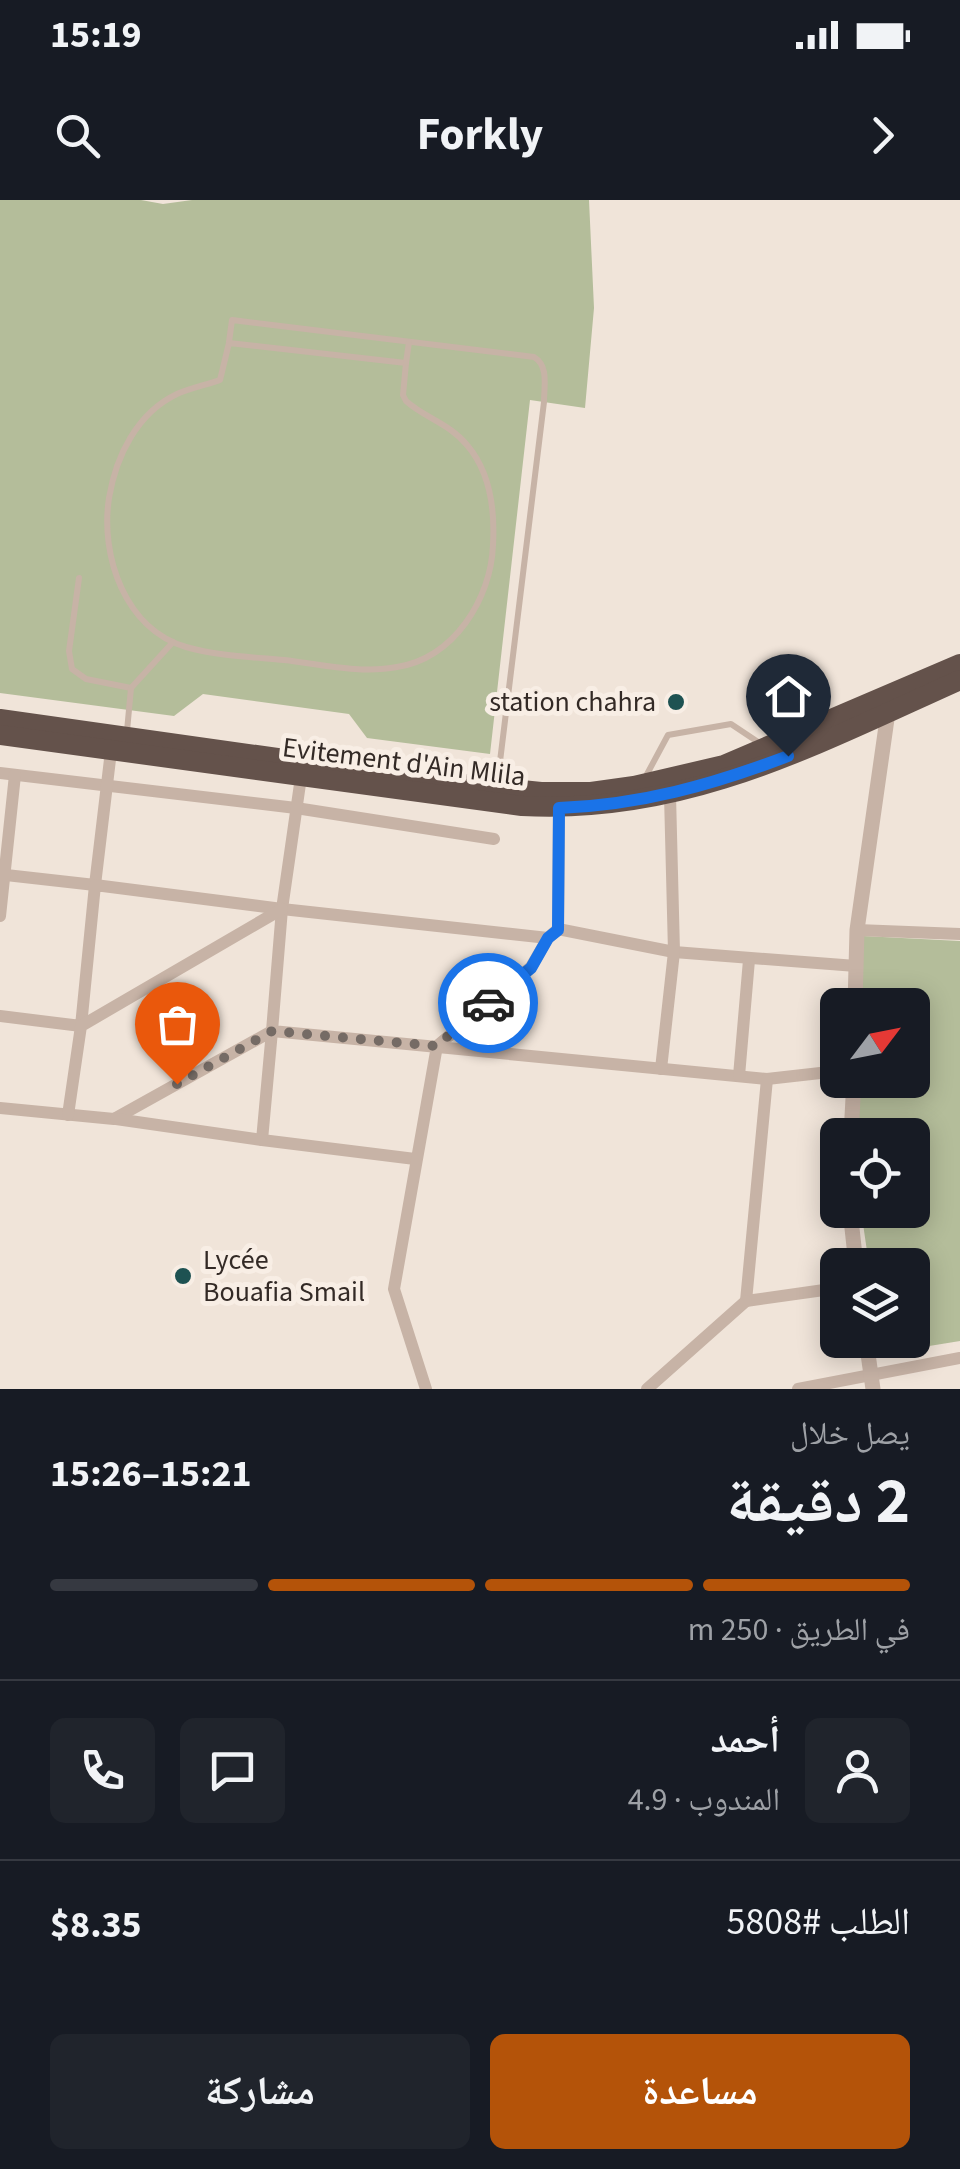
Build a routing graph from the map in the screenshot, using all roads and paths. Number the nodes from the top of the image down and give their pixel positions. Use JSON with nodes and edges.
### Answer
{"nodes":[{"id":1,"x":229,"y":342,"type":"junction"},
{"id":2,"x":410,"y":342,"type":"junction"},
{"id":3,"x":406,"y":364,"type":"junction"},
{"id":4,"x":79,"y":578,"type":"dead end"},
{"id":5,"x":173,"y":642,"type":"junction"},
{"id":6,"x":960,"y":664,"type":"edge"},
{"id":7,"x":960,"y":680,"type":"edge"},
{"id":8,"x":131,"y":688,"type":"junction"},
{"id":9,"x":886,"y":705,"type":"junction"},
{"id":10,"x":0,"y":719,"type":"edge"},
{"id":11,"x":0,"y":735,"type":"edge"},
{"id":12,"x":119,"y":744,"type":"junction"},
{"id":13,"x":766,"y":748,"type":"junction"},
{"id":14,"x":0,"y":773,"type":"edge"},
{"id":15,"x":15,"y":775,"type":"junction"},
{"id":16,"x":301,"y":777,"type":"junction"},
{"id":17,"x":106,"y":784,"type":"junction"},
{"id":18,"x":641,"y":784,"type":"junction"},
{"id":19,"x":496,"y":787,"type":"junction"},
{"id":20,"x":670,"y":795,"type":"junction"},
{"id":21,"x":296,"y":808,"type":"junction"},
{"id":22,"x":559,"y":808,"type":"junction"},
{"id":23,"x":494,"y":839,"type":"dead end"},
{"id":24,"x":6,"y":875,"type":"junction"},
{"id":25,"x":95,"y":885,"type":"junction"},
{"id":26,"x":282,"y":910,"type":"junction"},
{"id":27,"x":0,"y":916,"type":"edge"},
{"id":28,"x":856,"y":930,"type":"junction"},
{"id":29,"x":553,"y":934,"type":"junction"},
{"id":30,"x":960,"y":934,"type":"edge"},
{"id":31,"x":674,"y":952,"type":"junction"},
{"id":32,"x":749,"y":960,"type":"junction"},
{"id":33,"x":856,"y":966,"type":"junction"},
{"id":34,"x":855,"y":988,"type":"edge"},
{"id":35,"x":0,"y":1016,"type":"edge"},
{"id":36,"x":82,"y":1026,"type":"junction"},
{"id":37,"x":272,"y":1031,"type":"junction"},
{"id":38,"x":436,"y":1046,"type":"junction"},
{"id":39,"x":662,"y":1069,"type":"junction"},
{"id":40,"x":820,"y":1073,"type":"edge"},
{"id":41,"x":739,"y":1076,"type":"junction"},
{"id":42,"x":767,"y":1079,"type":"junction"},
{"id":43,"x":0,"y":1108,"type":"edge"},
{"id":44,"x":68,"y":1115,"type":"junction"},
{"id":45,"x":114,"y":1118,"type":"junction"},
{"id":46,"x":262,"y":1140,"type":"junction"},
{"id":47,"x":416,"y":1159,"type":"junction"},
{"id":48,"x":820,"y":1290,"type":"edge"},
{"id":49,"x":746,"y":1300,"type":"junction"},
{"id":50,"x":960,"y":1358,"type":"edge"},
{"id":51,"x":872,"y":1382,"type":"edge"},
{"id":52,"x":426,"y":1389,"type":"edge"},
{"id":53,"x":647,"y":1389,"type":"edge"},
{"id":54,"x":798,"y":1389,"type":"edge"}],
"edges":[{"from":1,"to":2,"type":"lane"},
{"from":1,"to":3,"type":"lane"},
{"from":1,"to":5,"type":"lane"},
{"from":2,"to":3,"type":"lane"},
{"from":2,"to":19,"type":"lane"},
{"from":3,"to":5,"type":"lane"},
{"from":4,"to":8,"type":"lane"},
{"from":5,"to":8,"type":"lane"},
{"from":6,"to":9,"type":"highway","name":"Evitement d'Ain Mlila"},
{"from":7,"to":9,"type":"highway","name":"Evitement d'Ain Mlila"},
{"from":8,"to":12,"type":"lane"},
{"from":9,"to":13,"type":"highway","name":"Evitement d'Ain Mlila"},
{"from":9,"to":20,"type":"highway","name":"Evitement d'Ain Mlila"},
{"from":9,"to":28,"type":"street"},
{"from":10,"to":12,"type":"highway","name":"Evitement d'Ain Mlila"},
{"from":11,"to":12,"type":"highway","name":"Evitement d'Ain Mlila"},
{"from":12,"to":16,"type":"highway","name":"Evitement d'Ain Mlila"},
{"from":12,"to":17,"type":"street"},
{"from":12,"to":19,"type":"highway","name":"Evitement d'Ain Mlila"},
{"from":13,"to":18,"type":"highway","name":"Evitement d'Ain Mlila"},
{"from":13,"to":18,"type":"lane"},
{"from":14,"to":15,"type":"street"},
{"from":15,"to":17,"type":"street"},
{"from":15,"to":24,"type":"street"},
{"from":16,"to":21,"type":"street"},
{"from":16,"to":22,"type":"highway","name":"Evitement d'Ain Mlila"},
{"from":17,"to":21,"type":"street"},
{"from":17,"to":25,"type":"street"},
{"from":18,"to":19,"type":"highway","name":"Evitement d'Ain Mlila"},
{"from":20,"to":22,"type":"highway","name":"Evitement d'Ain Mlila"},
{"from":20,"to":31,"type":"street"},
{"from":21,"to":23,"type":"street"},
{"from":21,"to":26,"type":"street"},
{"from":22,"to":29,"type":"street"},
{"from":24,"to":25,"type":"street"},
{"from":24,"to":27,"type":"street"},
{"from":25,"to":26,"type":"street"},
{"from":25,"to":36,"type":"street"},
{"from":26,"to":29,"type":"street"},
{"from":26,"to":36,"type":"street"},
{"from":26,"to":37,"type":"street"},
{"from":28,"to":30,"type":"street"},
{"from":28,"to":33,"type":"street"},
{"from":29,"to":31,"type":"street"},
{"from":29,"to":38,"type":"street"},
{"from":31,"to":32,"type":"street"},
{"from":31,"to":39,"type":"street"},
{"from":32,"to":33,"type":"street"},
{"from":32,"to":41,"type":"street"},
{"from":33,"to":34,"type":"street"},
{"from":35,"to":36,"type":"street"},
{"from":36,"to":44,"type":"street"},
{"from":37,"to":38,"type":"street"},
{"from":37,"to":45,"type":"street"},
{"from":37,"to":46,"type":"street"},
{"from":38,"to":39,"type":"street"},
{"from":38,"to":47,"type":"street"},
{"from":39,"to":41,"type":"street"},
{"from":40,"to":42,"type":"street"},
{"from":41,"to":42,"type":"street"},
{"from":42,"to":49,"type":"street"},
{"from":43,"to":44,"type":"street"},
{"from":44,"to":45,"type":"street"},
{"from":45,"to":46,"type":"street"},
{"from":46,"to":47,"type":"street"},
{"from":47,"to":52,"type":"street"},
{"from":48,"to":49,"type":"street"},
{"from":49,"to":53,"type":"street"},
{"from":50,"to":51,"type":"street"},
{"from":51,"to":54,"type":"street"}]}
